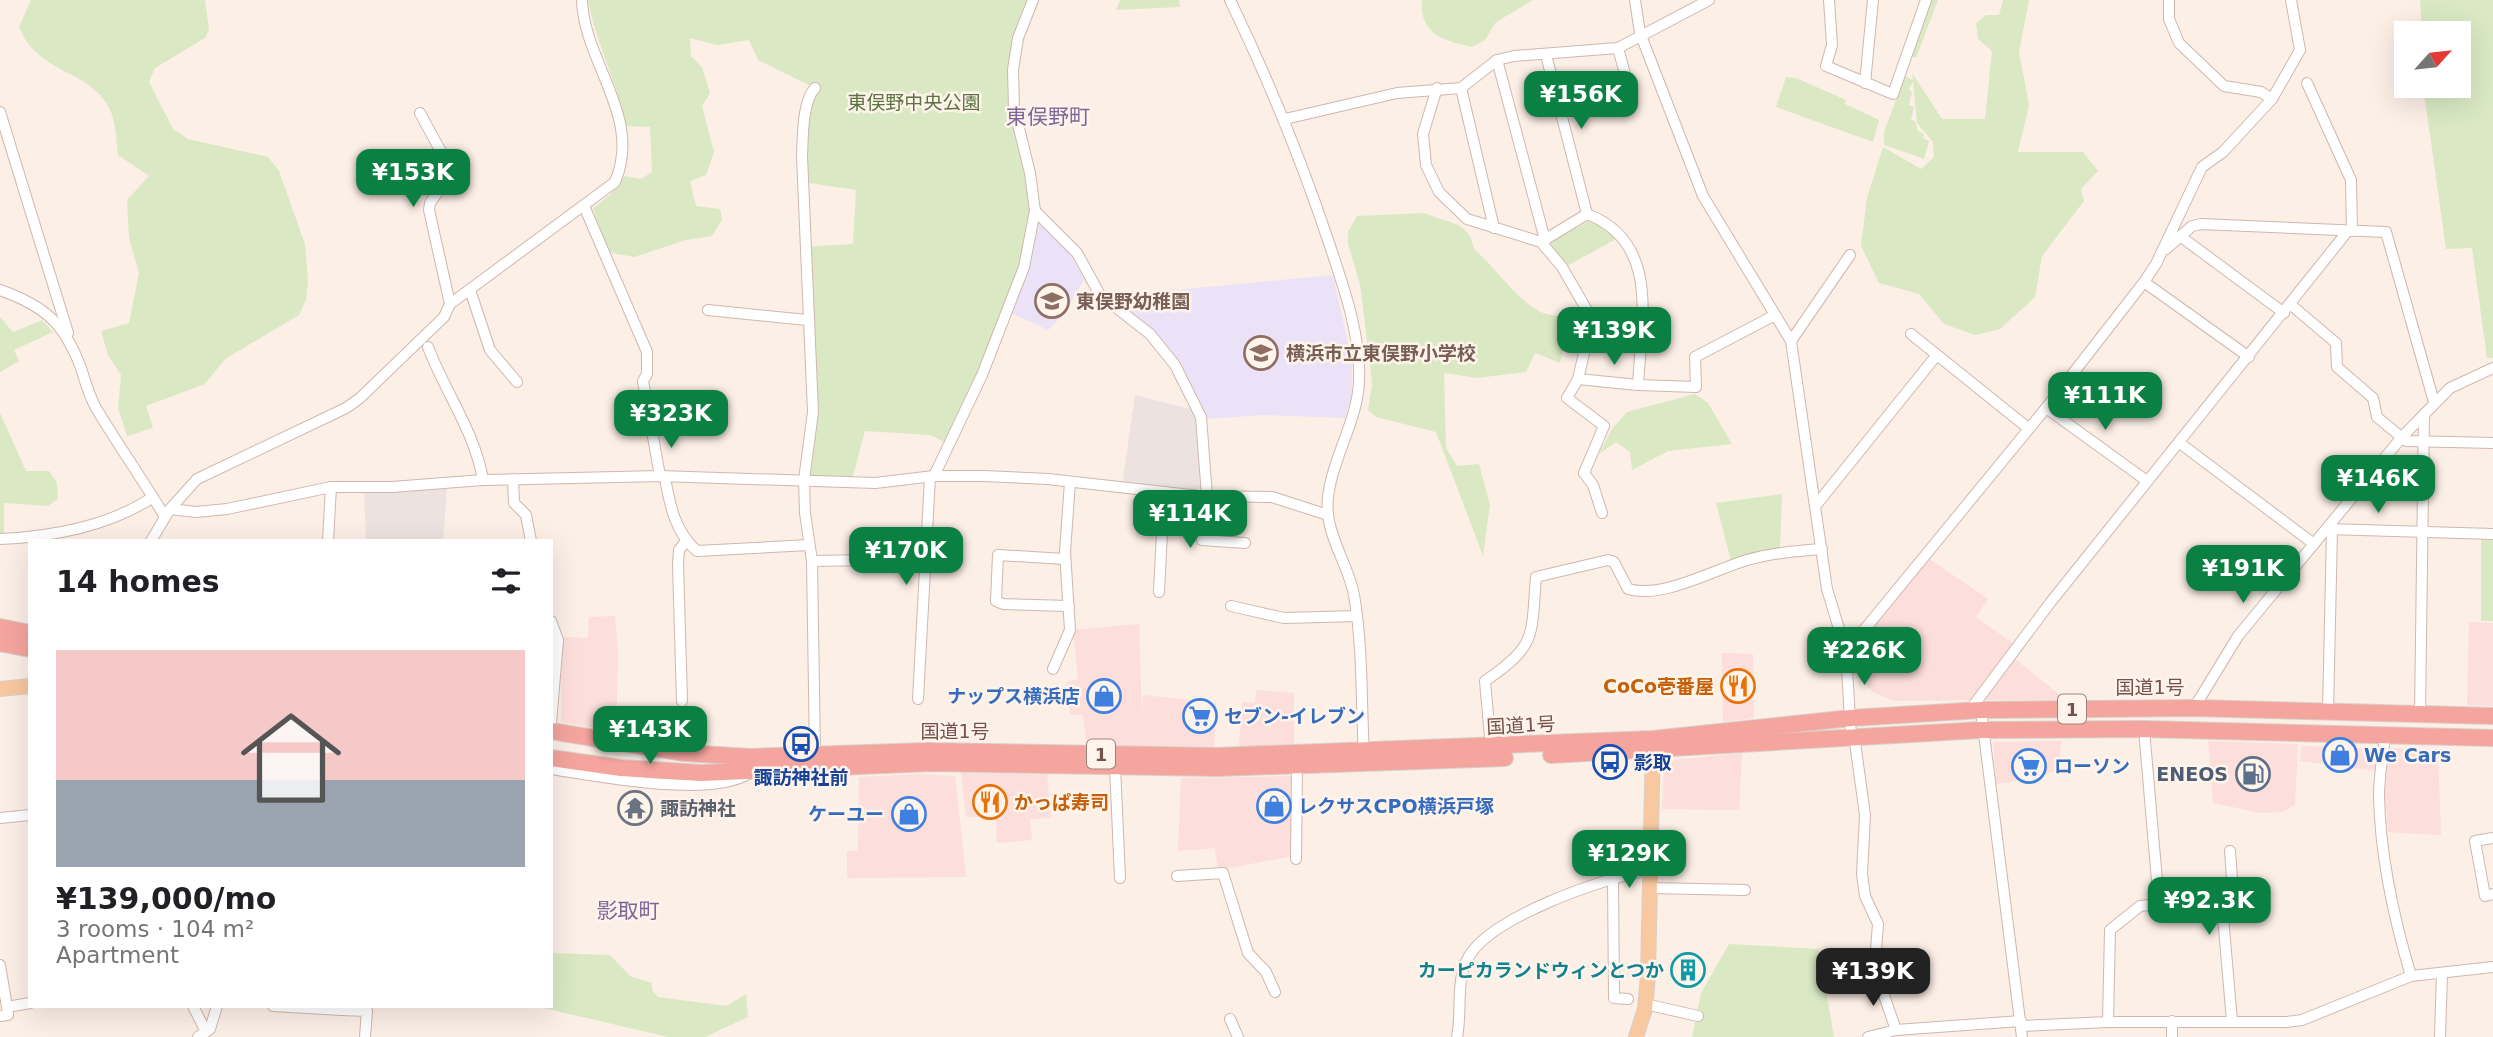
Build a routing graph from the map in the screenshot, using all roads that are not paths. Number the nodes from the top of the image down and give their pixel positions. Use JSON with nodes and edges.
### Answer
{"nodes":[{"id":1,"x":582,"y":0,"type":"edge"},
{"id":2,"x":1033,"y":0,"type":"edge"},
{"id":3,"x":1230,"y":0,"type":"edge"},
{"id":4,"x":1635,"y":0,"type":"edge"},
{"id":5,"x":1709,"y":0,"type":"edge"},
{"id":6,"x":1829,"y":0,"type":"edge"},
{"id":7,"x":1873,"y":0,"type":"edge"},
{"id":8,"x":1926,"y":0,"type":"edge"},
{"id":9,"x":2169,"y":0,"type":"edge"},
{"id":10,"x":2291,"y":0,"type":"edge"},
{"id":11,"x":1640,"y":33,"type":"junction"},
{"id":12,"x":1618,"y":47,"type":"junction"},
{"id":13,"x":1546,"y":55,"type":"junction"},
{"id":14,"x":1497,"y":60,"type":"junction"},
{"id":15,"x":1865,"y":83,"type":"junction"},
{"id":16,"x":2307,"y":83,"type":"dead end"},
{"id":17,"x":815,"y":88,"type":"dead end"},
{"id":18,"x":1437,"y":88,"type":"junction"},
{"id":19,"x":1461,"y":88,"type":"junction"},
{"id":20,"x":2272,"y":99,"type":"junction"},
{"id":21,"x":0,"y":112,"type":"edge"},
{"id":22,"x":1559,"y":112,"type":"junction"},
{"id":23,"x":420,"y":113,"type":"dead end"},
{"id":24,"x":1285,"y":119,"type":"junction"},
{"id":25,"x":584,"y":206,"type":"junction"},
{"id":26,"x":1035,"y":211,"type":"junction"},
{"id":27,"x":1587,"y":214,"type":"junction"},
{"id":28,"x":1494,"y":228,"type":"junction"},
{"id":29,"x":2350,"y":232,"type":"junction"},
{"id":30,"x":2180,"y":236,"type":"junction"},
{"id":31,"x":1543,"y":241,"type":"junction"},
{"id":32,"x":2162,"y":253,"type":"junction"},
{"id":33,"x":1850,"y":255,"type":"dead end"},
{"id":34,"x":2144,"y":282,"type":"junction"},
{"id":35,"x":0,"y":290,"type":"edge"},
{"id":36,"x":470,"y":290,"type":"junction"},
{"id":37,"x":450,"y":304,"type":"junction"},
{"id":38,"x":2287,"y":309,"type":"junction"},
{"id":39,"x":708,"y":310,"type":"dead end"},
{"id":40,"x":1774,"y":315,"type":"junction"},
{"id":41,"x":807,"y":320,"type":"junction"},
{"id":42,"x":1911,"y":334,"type":"dead end"},
{"id":43,"x":1791,"y":341,"type":"junction"},
{"id":44,"x":71,"y":344,"type":"junction"},
{"id":45,"x":428,"y":347,"type":"dead end"},
{"id":46,"x":1936,"y":356,"type":"junction"},
{"id":47,"x":2249,"y":357,"type":"junction"},
{"id":48,"x":2493,"y":368,"type":"edge"},
{"id":49,"x":1578,"y":379,"type":"junction"},
{"id":50,"x":517,"y":382,"type":"dead end"},
{"id":51,"x":1638,"y":384,"type":"junction"},
{"id":52,"x":2434,"y":401,"type":"junction"},
{"id":53,"x":2046,"y":408,"type":"junction"},
{"id":54,"x":2424,"y":414,"type":"junction"},
{"id":55,"x":2028,"y":428,"type":"junction"},
{"id":56,"x":2402,"y":437,"type":"junction"},
{"id":57,"x":2424,"y":442,"type":"junction"},
{"id":58,"x":2493,"y":443,"type":"edge"},
{"id":59,"x":2180,"y":444,"type":"junction"},
{"id":60,"x":663,"y":477,"type":"junction"},
{"id":61,"x":932,"y":477,"type":"junction"},
{"id":62,"x":513,"y":479,"type":"junction"},
{"id":63,"x":483,"y":480,"type":"junction"},
{"id":64,"x":804,"y":480,"type":"junction"},
{"id":65,"x":2147,"y":481,"type":"junction"},
{"id":66,"x":1070,"y":482,"type":"junction"},
{"id":67,"x":331,"y":487,"type":"junction"},
{"id":68,"x":1164,"y":492,"type":"junction"},
{"id":69,"x":153,"y":496,"type":"junction"},
{"id":70,"x":1204,"y":496,"type":"junction"},
{"id":71,"x":1817,"y":504,"type":"junction"},
{"id":72,"x":167,"y":513,"type":"junction"},
{"id":73,"x":1602,"y":513,"type":"dead end"},
{"id":74,"x":1328,"y":515,"type":"junction"},
{"id":75,"x":2330,"y":529,"type":"junction"},
{"id":76,"x":2423,"y":532,"type":"junction"},
{"id":77,"x":2493,"y":534,"type":"edge"},
{"id":78,"x":0,"y":539,"type":"edge"},
{"id":79,"x":152,"y":539,"type":"edge"},
{"id":80,"x":328,"y":539,"type":"edge"},
{"id":81,"x":531,"y":539,"type":"edge"},
{"id":82,"x":686,"y":541,"type":"junction"},
{"id":83,"x":1245,"y":543,"type":"dead end"},
{"id":84,"x":2314,"y":544,"type":"junction"},
{"id":85,"x":809,"y":545,"type":"junction"},
{"id":86,"x":1822,"y":550,"type":"junction"},
{"id":87,"x":923,"y":559,"type":"junction"},
{"id":88,"x":1065,"y":559,"type":"junction"},
{"id":89,"x":812,"y":561,"type":"junction"},
{"id":90,"x":1159,"y":592,"type":"dead end"},
{"id":91,"x":1069,"y":606,"type":"junction"},
{"id":92,"x":1231,"y":606,"type":"dead end"},
{"id":93,"x":1357,"y":616,"type":"junction"},
{"id":94,"x":553,"y":626,"type":"edge"},
{"id":95,"x":0,"y":627,"type":"edge"},
{"id":96,"x":28,"y":633,"type":"edge"},
{"id":97,"x":0,"y":643,"type":"edge"},
{"id":98,"x":28,"y":649,"type":"edge"},
{"id":99,"x":1846,"y":652,"type":"junction"},
{"id":100,"x":1053,"y":669,"type":"dead end"},
{"id":101,"x":28,"y":686,"type":"edge"},
{"id":102,"x":0,"y":689,"type":"edge"},
{"id":103,"x":553,"y":699,"type":"edge"},
{"id":104,"x":918,"y":699,"type":"dead end"},
{"id":105,"x":682,"y":701,"type":"dead end"},
{"id":106,"x":2194,"y":708,"type":"junction"},
{"id":107,"x":1975,"y":710,"type":"junction"},
{"id":108,"x":2328,"y":712,"type":"junction"},
{"id":109,"x":2420,"y":714,"type":"junction"},
{"id":110,"x":2493,"y":716,"type":"edge"},
{"id":111,"x":1851,"y":718,"type":"junction"},
{"id":112,"x":2144,"y":729,"type":"junction"},
{"id":113,"x":1981,"y":730,"type":"junction"},
{"id":114,"x":553,"y":731,"type":"edge"},
{"id":115,"x":1853,"y":736,"type":"junction"},
{"id":116,"x":2385,"y":736,"type":"junction"},
{"id":117,"x":2493,"y":738,"type":"edge"},
{"id":118,"x":553,"y":741,"type":"edge"},
{"id":119,"x":1652,"y":744,"type":"junction"},
{"id":120,"x":1491,"y":748,"type":"junction"},
{"id":121,"x":815,"y":754,"type":"junction"},
{"id":122,"x":553,"y":758,"type":"edge"},
{"id":123,"x":1364,"y":758,"type":"junction"},
{"id":124,"x":1115,"y":766,"type":"junction"},
{"id":125,"x":1297,"y":766,"type":"junction"},
{"id":126,"x":553,"y":769,"type":"edge"},
{"id":127,"x":753,"y":771,"type":"junction"},
{"id":128,"x":28,"y":816,"type":"edge"},
{"id":129,"x":0,"y":818,"type":"edge"},
{"id":130,"x":2493,"y":838,"type":"edge"},
{"id":131,"x":2230,"y":851,"type":"dead end"},
{"id":132,"x":1296,"y":859,"type":"dead end"},
{"id":133,"x":1650,"y":869,"type":"junction"},
{"id":134,"x":1177,"y":876,"type":"dead end"},
{"id":135,"x":1120,"y":878,"type":"dead end"},
{"id":136,"x":1613,"y":878,"type":"junction"},
{"id":137,"x":1650,"y":888,"type":"junction"},
{"id":138,"x":1745,"y":890,"type":"dead end"},
{"id":139,"x":2493,"y":894,"type":"edge"},
{"id":140,"x":1875,"y":963,"type":"dead end"},
{"id":141,"x":0,"y":965,"type":"edge"},
{"id":142,"x":2493,"y":967,"type":"edge"},
{"id":143,"x":2442,"y":973,"type":"junction"},
{"id":144,"x":2411,"y":976,"type":"junction"},
{"id":145,"x":1878,"y":978,"type":"dead end"},
{"id":146,"x":1275,"y":992,"type":"dead end"},
{"id":147,"x":1628,"y":999,"type":"dead end"},
{"id":148,"x":28,"y":1004,"type":"edge"},
{"id":149,"x":1645,"y":1004,"type":"junction"},
{"id":150,"x":194,"y":1008,"type":"edge"},
{"id":151,"x":216,"y":1008,"type":"edge"},
{"id":152,"x":343,"y":1008,"type":"edge"},
{"id":153,"x":4,"y":1011,"type":"edge"},
{"id":154,"x":1698,"y":1016,"type":"dead end"},
{"id":155,"x":1230,"y":1019,"type":"dead end"},
{"id":156,"x":2108,"y":1021,"type":"junction"},
{"id":157,"x":2172,"y":1021,"type":"junction"},
{"id":158,"x":2232,"y":1021,"type":"junction"},
{"id":159,"x":2021,"y":1028,"type":"edge"},
{"id":160,"x":1896,"y":1030,"type":"junction"},
{"id":161,"x":202,"y":1035,"type":"edge"},
{"id":162,"x":365,"y":1037,"type":"edge"},
{"id":163,"x":1238,"y":1037,"type":"edge"},
{"id":164,"x":1457,"y":1037,"type":"edge"},
{"id":165,"x":1636,"y":1037,"type":"edge"},
{"id":166,"x":1868,"y":1037,"type":"edge"},
{"id":167,"x":2172,"y":1037,"type":"edge"},
{"id":168,"x":2440,"y":1037,"type":"edge"}],
"edges":[{"from":1,"to":25,"type":"street"},
{"from":2,"to":26,"type":"street"},
{"from":3,"to":24,"type":"street"},
{"from":4,"to":11,"type":"street"},
{"from":5,"to":11,"type":"street"},
{"from":6,"to":15,"type":"street"},
{"from":7,"to":15,"type":"street"},
{"from":8,"to":15,"type":"street"},
{"from":9,"to":20,"type":"street"},
{"from":10,"to":20,"type":"street"},
{"from":11,"to":12,"type":"street"},
{"from":11,"to":40,"type":"street"},
{"from":12,"to":13,"type":"street"},
{"from":12,"to":22,"type":"street"},
{"from":13,"to":14,"type":"street"},
{"from":13,"to":22,"type":"street"},
{"from":14,"to":19,"type":"street"},
{"from":14,"to":31,"type":"street"},
{"from":16,"to":29,"type":"street"},
{"from":17,"to":41,"type":"street"},
{"from":18,"to":19,"type":"street"},
{"from":18,"to":24,"type":"street"},
{"from":18,"to":28,"type":"street"},
{"from":19,"to":28,"type":"street"},
{"from":20,"to":32,"type":"street"},
{"from":21,"to":44,"type":"street"},
{"from":22,"to":27,"type":"street"},
{"from":23,"to":37,"type":"street"},
{"from":24,"to":74,"type":"street"},
{"from":25,"to":36,"type":"street"},
{"from":25,"to":60,"type":"street"},
{"from":26,"to":61,"type":"street"},
{"from":26,"to":70,"type":"street"},
{"from":27,"to":31,"type":"street"},
{"from":27,"to":51,"type":"street"},
{"from":28,"to":31,"type":"street"},
{"from":29,"to":30,"type":"street"},
{"from":29,"to":38,"type":"street"},
{"from":29,"to":52,"type":"street"},
{"from":30,"to":32,"type":"street"},
{"from":30,"to":38,"type":"street"},
{"from":31,"to":49,"type":"street"},
{"from":32,"to":34,"type":"street"},
{"from":33,"to":43,"type":"street"},
{"from":34,"to":47,"type":"street"},
{"from":34,"to":53,"type":"street"},
{"from":35,"to":44,"type":"street"},
{"from":36,"to":37,"type":"street"},
{"from":36,"to":50,"type":"street"},
{"from":37,"to":72,"type":"street"},
{"from":38,"to":47,"type":"street"},
{"from":38,"to":56,"type":"street"},
{"from":39,"to":41,"type":"street"},
{"from":40,"to":43,"type":"street"},
{"from":40,"to":51,"type":"street"},
{"from":41,"to":64,"type":"street"},
{"from":42,"to":46,"type":"street"},
{"from":43,"to":71,"type":"street"},
{"from":44,"to":69,"type":"street"},
{"from":45,"to":63,"type":"street"},
{"from":46,"to":55,"type":"street"},
{"from":46,"to":71,"type":"street"},
{"from":47,"to":59,"type":"street"},
{"from":48,"to":52,"type":"street"},
{"from":49,"to":51,"type":"street"},
{"from":49,"to":73,"type":"street"},
{"from":52,"to":54,"type":"street"},
{"from":53,"to":55,"type":"street"},
{"from":53,"to":65,"type":"street"},
{"from":54,"to":56,"type":"street"},
{"from":54,"to":57,"type":"street"},
{"from":55,"to":99,"type":"street"},
{"from":56,"to":57,"type":"street"},
{"from":56,"to":75,"type":"street"},
{"from":57,"to":58,"type":"street"},
{"from":57,"to":76,"type":"street"},
{"from":59,"to":65,"type":"street"},
{"from":59,"to":84,"type":"street"},
{"from":60,"to":62,"type":"street"},
{"from":60,"to":64,"type":"street"},
{"from":60,"to":82,"type":"street"},
{"from":61,"to":64,"type":"street"},
{"from":61,"to":66,"type":"street"},
{"from":61,"to":87,"type":"street"},
{"from":62,"to":63,"type":"street"},
{"from":62,"to":81,"type":"street"},
{"from":63,"to":67,"type":"street"},
{"from":64,"to":85,"type":"street"},
{"from":65,"to":107,"type":"street"},
{"from":66,"to":68,"type":"street"},
{"from":66,"to":88,"type":"street"},
{"from":67,"to":72,"type":"street"},
{"from":67,"to":80,"type":"street"},
{"from":68,"to":70,"type":"street"},
{"from":68,"to":90,"type":"street"},
{"from":69,"to":72,"type":"street"},
{"from":69,"to":78,"type":"street"},
{"from":70,"to":74,"type":"street"},
{"from":70,"to":83,"type":"street"},
{"from":71,"to":86,"type":"street"},
{"from":72,"to":79,"type":"street"},
{"from":74,"to":93,"type":"street"},
{"from":75,"to":76,"type":"street"},
{"from":75,"to":84,"type":"street"},
{"from":75,"to":108,"type":"street"},
{"from":76,"to":77,"type":"street"},
{"from":76,"to":109,"type":"street"},
{"from":82,"to":85,"type":"street"},
{"from":82,"to":105,"type":"street"},
{"from":84,"to":106,"type":"street"},
{"from":85,"to":89,"type":"street"},
{"from":86,"to":99,"type":"street"},
{"from":86,"to":120,"type":"street"},
{"from":87,"to":89,"type":"street"},
{"from":87,"to":104,"type":"street"},
{"from":88,"to":91,"type":"street"},
{"from":88,"to":91,"type":"street"},
{"from":89,"to":121,"type":"street"},
{"from":91,"to":100,"type":"street"},
{"from":92,"to":93,"type":"street"},
{"from":93,"to":123,"type":"street"},
{"from":94,"to":103,"type":"street"},
{"from":95,"to":96,"type":"highway"},
{"from":97,"to":98,"type":"highway"},
{"from":99,"to":111,"type":"street"},
{"from":101,"to":102,"type":"main road"},
{"from":106,"to":107,"type":"highway","name":"国道1号","number":"1"},
{"from":106,"to":108,"type":"highway","name":"国道1号","number":"1"},
{"from":107,"to":111,"type":"highway","name":"国道1号","number":"1"},
{"from":107,"to":113,"type":"street"},
{"from":108,"to":109,"type":"highway","name":"国道1号","number":"1"},
{"from":109,"to":110,"type":"highway","name":"国道1号","number":"1"},
{"from":111,"to":115,"type":"street"},
{"from":111,"to":119,"type":"highway","name":"国道1号","number":"1"},
{"from":112,"to":113,"type":"highway","name":"国道1号","number":"1"},
{"from":112,"to":116,"type":"highway","name":"国道1号","number":"1"},
{"from":112,"to":156,"type":"street"},
{"from":113,"to":115,"type":"highway","name":"国道1号","number":"1"},
{"from":113,"to":159,"type":"street"},
{"from":114,"to":121,"type":"highway","name":"国道1号","number":"1"},
{"from":115,"to":119,"type":"highway","name":"国道1号","number":"1"},
{"from":115,"to":140,"type":"street"},
{"from":116,"to":117,"type":"highway","name":"国道1号","number":"1"},
{"from":116,"to":144,"type":"street"},
{"from":118,"to":127,"type":"highway","number":"1"},
{"from":119,"to":120,"type":"highway","name":"国道1号","number":"1"},
{"from":119,"to":123,"type":"highway","name":"国道1号","number":"1"},
{"from":119,"to":133,"type":"main road"},
{"from":120,"to":123,"type":"highway","name":"国道1号","number":"1"},
{"from":121,"to":123,"type":"highway","name":"国道1号","number":"1"},
{"from":122,"to":127,"type":"highway","name":"国道1号","number":"1"},
{"from":123,"to":125,"type":"highway","name":"国道1号","number":"1"},
{"from":124,"to":125,"type":"highway","name":"国道1号","number":"1"},
{"from":124,"to":127,"type":"highway","name":"国道1号","number":"1"},
{"from":124,"to":135,"type":"street"},
{"from":125,"to":132,"type":"street"},
{"from":126,"to":127,"type":"street"},
{"from":128,"to":129,"type":"street"},
{"from":130,"to":139,"type":"street"},
{"from":131,"to":158,"type":"street"},
{"from":133,"to":136,"type":"street"},
{"from":133,"to":137,"type":"main road"},
{"from":134,"to":146,"type":"street"},
{"from":136,"to":147,"type":"street"},
{"from":136,"to":164,"type":"street"},
{"from":137,"to":138,"type":"street"},
{"from":137,"to":149,"type":"main road"},
{"from":141,"to":153,"type":"street"},
{"from":142,"to":143,"type":"street"},
{"from":143,"to":144,"type":"street"},
{"from":143,"to":168,"type":"street"},
{"from":144,"to":158,"type":"street"},
{"from":145,"to":160,"type":"street"},
{"from":148,"to":153,"type":"street"},
{"from":149,"to":154,"type":"street"},
{"from":149,"to":165,"type":"main road"},
{"from":150,"to":161,"type":"street"},
{"from":151,"to":161,"type":"street"},
{"from":152,"to":162,"type":"street"},
{"from":155,"to":163,"type":"street"},
{"from":156,"to":157,"type":"street"},
{"from":156,"to":159,"type":"street"},
{"from":157,"to":158,"type":"street"},
{"from":157,"to":167,"type":"street"},
{"from":159,"to":160,"type":"street"},
{"from":160,"to":166,"type":"street"}]}
